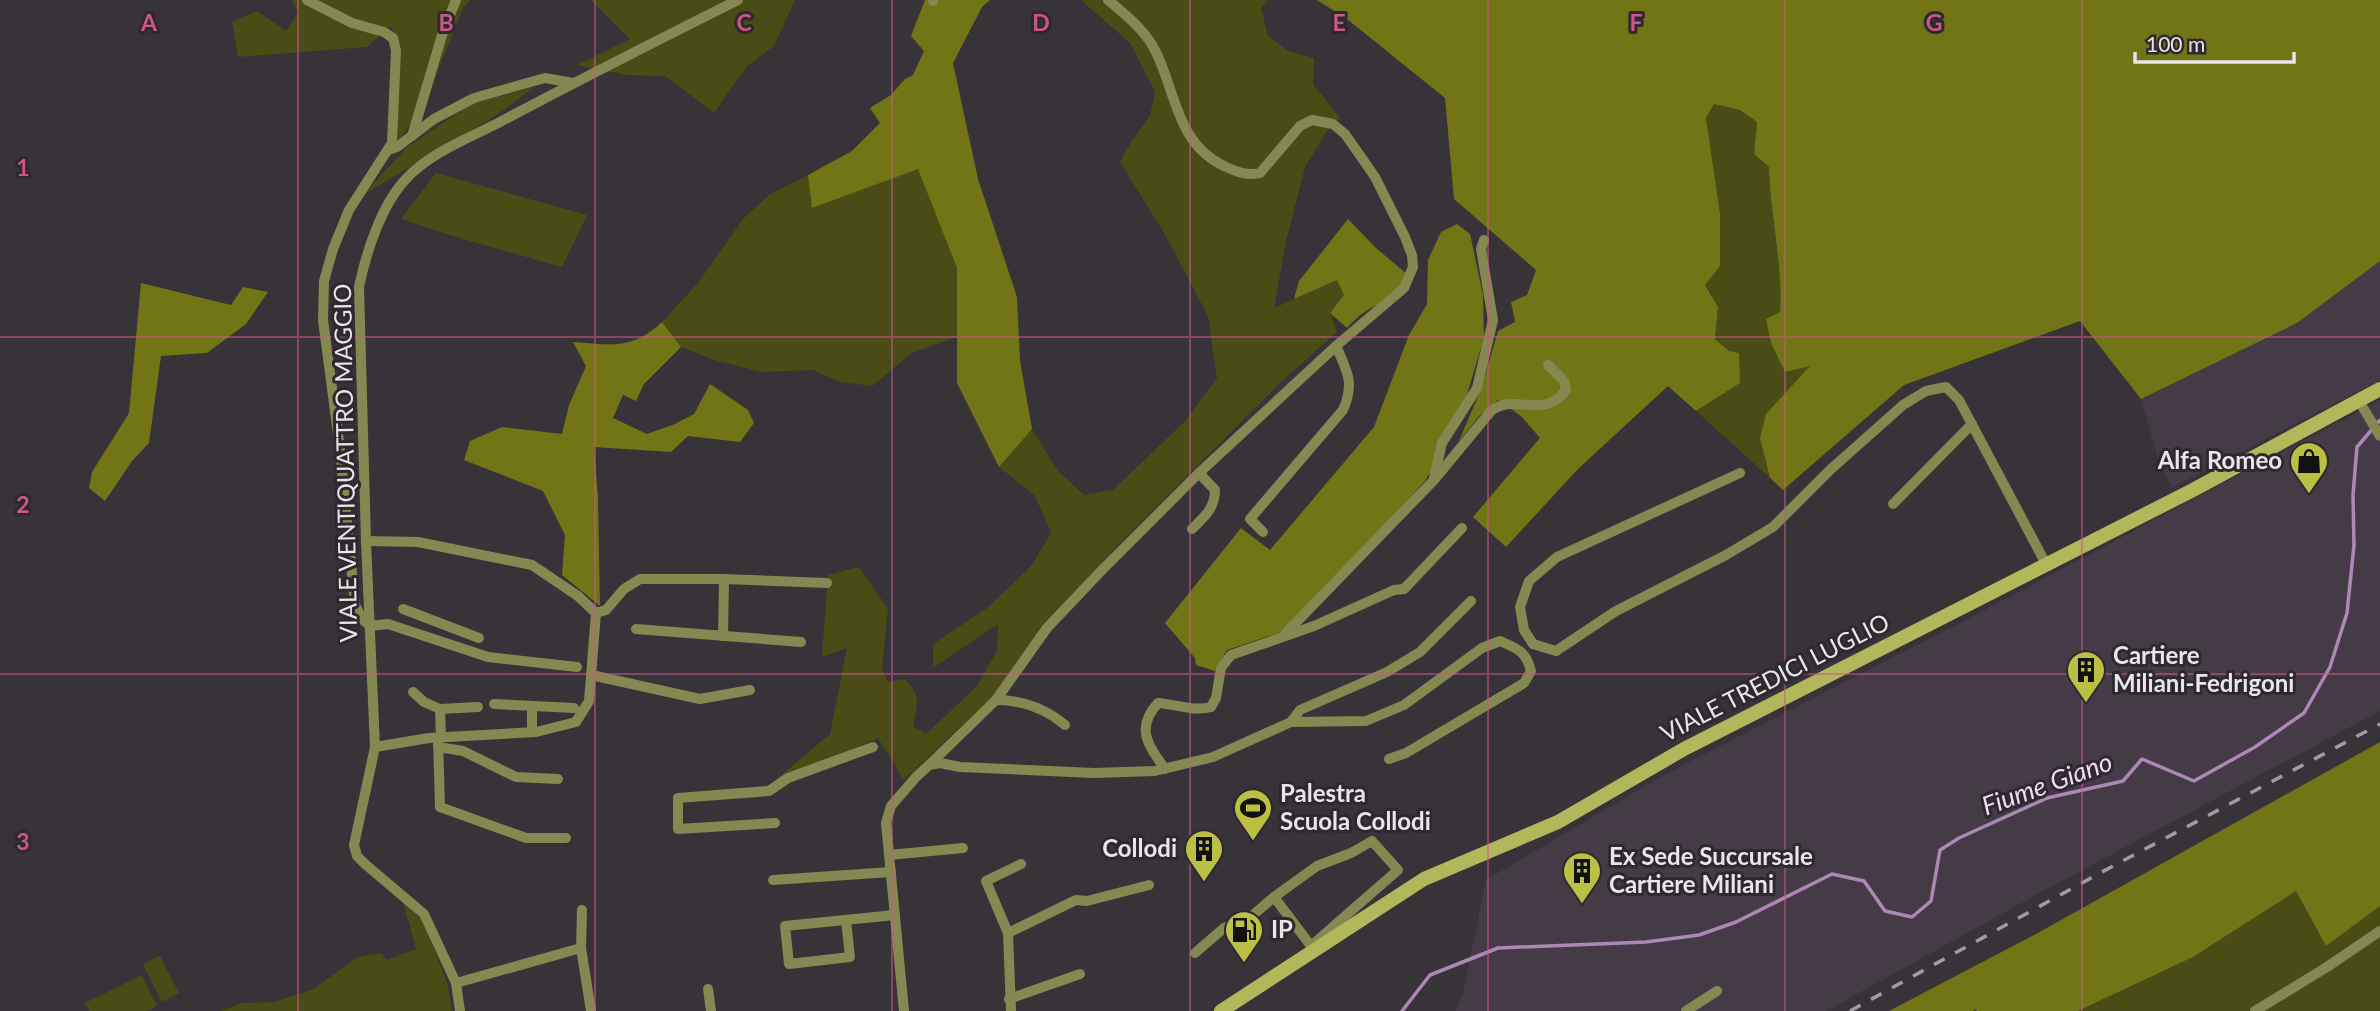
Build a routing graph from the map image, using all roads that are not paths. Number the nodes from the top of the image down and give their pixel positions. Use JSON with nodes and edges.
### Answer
{"nodes":[{"id":1,"x":307,"y":0,"type":"edge"},
{"id":2,"x":456,"y":0,"type":"edge"},
{"id":3,"x":738,"y":0,"type":"edge"},
{"id":4,"x":1108,"y":0,"type":"edge"},
{"id":5,"x":573,"y":83,"type":"junction"},
{"id":6,"x":412,"y":136,"type":"junction"},
{"id":7,"x":388,"y":150,"type":"junction"},
{"id":8,"x":1484,"y":240,"type":"dead end"},
{"id":9,"x":1336,"y":346,"type":"junction"},
{"id":10,"x":1548,"y":365,"type":"dead end"},
{"id":11,"x":2380,"y":389,"type":"edge"},
{"id":12,"x":2359,"y":401,"type":"junction"},
{"id":13,"x":1972,"y":424,"type":"junction"},
{"id":14,"x":2380,"y":435,"type":"edge"},
{"id":15,"x":1199,"y":473,"type":"junction"},
{"id":16,"x":1740,"y":473,"type":"dead end"},
{"id":17,"x":1434,"y":480,"type":"junction"},
{"id":18,"x":1893,"y":504,"type":"dead end"},
{"id":19,"x":1192,"y":528,"type":"dead end"},
{"id":20,"x":1462,"y":528,"type":"dead end"},
{"id":21,"x":1263,"y":532,"type":"dead end"},
{"id":22,"x":366,"y":541,"type":"junction"},
{"id":23,"x":2046,"y":564,"type":"junction"},
{"id":24,"x":724,"y":579,"type":"junction"},
{"id":25,"x":827,"y":583,"type":"dead end"},
{"id":26,"x":1471,"y":601,"type":"dead end"},
{"id":27,"x":403,"y":609,"type":"dead end"},
{"id":28,"x":596,"y":613,"type":"junction"},
{"id":29,"x":370,"y":626,"type":"junction"},
{"id":30,"x":636,"y":629,"type":"dead end"},
{"id":31,"x":457,"y":630,"type":"junction"},
{"id":32,"x":1284,"y":635,"type":"junction"},
{"id":33,"x":723,"y":636,"type":"junction"},
{"id":34,"x":479,"y":638,"type":"dead end"},
{"id":35,"x":802,"y":642,"type":"dead end"},
{"id":36,"x":1533,"y":644,"type":"junction"},
{"id":37,"x":451,"y":645,"type":"junction"},
{"id":38,"x":1527,"y":657,"type":"junction"},
{"id":39,"x":577,"y":667,"type":"dead end"},
{"id":40,"x":591,"y":676,"type":"junction"},
{"id":41,"x":750,"y":690,"type":"dead end"},
{"id":42,"x":413,"y":692,"type":"dead end"},
{"id":43,"x":996,"y":700,"type":"junction"},
{"id":44,"x":494,"y":704,"type":"dead end"},
{"id":45,"x":532,"y":706,"type":"junction"},
{"id":46,"x":478,"y":707,"type":"dead end"},
{"id":47,"x":574,"y":708,"type":"dead end"},
{"id":48,"x":440,"y":709,"type":"junction"},
{"id":49,"x":1291,"y":722,"type":"junction"},
{"id":50,"x":1065,"y":725,"type":"dead end"},
{"id":51,"x":532,"y":732,"type":"junction"},
{"id":52,"x":439,"y":741,"type":"junction"},
{"id":53,"x":375,"y":747,"type":"junction"},
{"id":54,"x":873,"y":747,"type":"dead end"},
{"id":55,"x":1390,"y":759,"type":"dead end"},
{"id":56,"x":929,"y":765,"type":"junction"},
{"id":57,"x":1165,"y":769,"type":"junction"},
{"id":58,"x":558,"y":779,"type":"dead end"},
{"id":59,"x":775,"y":823,"type":"dead end"},
{"id":60,"x":566,"y":838,"type":"dead end"},
{"id":61,"x":963,"y":849,"type":"dead end"},
{"id":62,"x":889,"y":855,"type":"junction"},
{"id":63,"x":1021,"y":864,"type":"dead end"},
{"id":64,"x":891,"y":872,"type":"junction"},
{"id":65,"x":773,"y":880,"type":"dead end"},
{"id":66,"x":1149,"y":885,"type":"dead end"},
{"id":67,"x":1274,"y":897,"type":"junction"},
{"id":68,"x":582,"y":911,"type":"dead end"},
{"id":69,"x":895,"y":915,"type":"junction"},
{"id":70,"x":846,"y":920,"type":"junction"},
{"id":71,"x":2380,"y":931,"type":"edge"},
{"id":72,"x":1008,"y":933,"type":"junction"},
{"id":73,"x":581,"y":948,"type":"junction"},
{"id":74,"x":1313,"y":948,"type":"junction"},
{"id":75,"x":1195,"y":953,"type":"dead end"},
{"id":76,"x":1080,"y":974,"type":"dead end"},
{"id":77,"x":456,"y":983,"type":"junction"},
{"id":78,"x":708,"y":989,"type":"dead end"},
{"id":79,"x":1717,"y":991,"type":"dead end"},
{"id":80,"x":1010,"y":1005,"type":"edge"},
{"id":81,"x":460,"y":1011,"type":"edge"},
{"id":82,"x":591,"y":1011,"type":"edge"},
{"id":83,"x":710,"y":1011,"type":"edge"},
{"id":84,"x":904,"y":1011,"type":"edge"},
{"id":85,"x":1221,"y":1011,"type":"edge"},
{"id":86,"x":1686,"y":1011,"type":"edge"},
{"id":87,"x":2255,"y":1011,"type":"edge"}],
"edges":[{"from":1,"to":7,"type":"street"},
{"from":2,"to":6,"type":"street"},
{"from":3,"to":5,"type":"street","name":"VIALE VENTIQUATTRO MAGGIO"},
{"from":4,"to":9,"type":"street"},
{"from":5,"to":6,"type":"street"},
{"from":5,"to":22,"type":"street","name":"VIALE VENTIQUATTRO MAGGIO"},
{"from":6,"to":7,"type":"street"},
{"from":7,"to":29,"type":"street"},
{"from":8,"to":17,"type":"street"},
{"from":9,"to":15,"type":"street"},
{"from":9,"to":21,"type":"street"},
{"from":10,"to":17,"type":"street"},
{"from":11,"to":12,"type":"main road","name":"VIALE TREDICI LUGLIO"},
{"from":12,"to":14,"type":"street"},
{"from":12,"to":23,"type":"main road","name":"VIALE TREDICI LUGLIO"},
{"from":13,"to":18,"type":"street"},
{"from":13,"to":23,"type":"street"},
{"from":13,"to":36,"type":"street"},
{"from":15,"to":19,"type":"street"},
{"from":15,"to":43,"type":"street"},
{"from":16,"to":36,"type":"street"},
{"from":17,"to":32,"type":"street"},
{"from":20,"to":32,"type":"street"},
{"from":22,"to":28,"type":"street"},
{"from":22,"to":29,"type":"street","name":"VIALE VENTIQUATTRO MAGGIO"},
{"from":23,"to":74,"type":"main road","name":"VIALE TREDICI LUGLIO"},
{"from":24,"to":25,"type":"street"},
{"from":24,"to":28,"type":"street"},
{"from":24,"to":33,"type":"street"},
{"from":26,"to":49,"type":"street"},
{"from":27,"to":31,"type":"street"},
{"from":28,"to":40,"type":"street"},
{"from":29,"to":37,"type":"street"},
{"from":29,"to":53,"type":"street","name":"VIALE VENTIQUATTRO MAGGIO"},
{"from":30,"to":33,"type":"street"},
{"from":31,"to":34,"type":"street"},
{"from":31,"to":37,"type":"street"},
{"from":32,"to":57,"type":"street"},
{"from":33,"to":35,"type":"street"},
{"from":36,"to":38,"type":"street"},
{"from":37,"to":39,"type":"street"},
{"from":38,"to":49,"type":"street"},
{"from":38,"to":55,"type":"street"},
{"from":40,"to":41,"type":"street"},
{"from":40,"to":51,"type":"street"},
{"from":42,"to":48,"type":"street"},
{"from":43,"to":50,"type":"street"},
{"from":43,"to":56,"type":"street"},
{"from":44,"to":45,"type":"street"},
{"from":45,"to":47,"type":"street"},
{"from":45,"to":51,"type":"street"},
{"from":46,"to":48,"type":"street"},
{"from":48,"to":52,"type":"street"},
{"from":49,"to":57,"type":"street"},
{"from":51,"to":52,"type":"street"},
{"from":52,"to":53,"type":"street"},
{"from":52,"to":58,"type":"street"},
{"from":52,"to":60,"type":"street"},
{"from":53,"to":77,"type":"street","name":"VIALE VENTIQUATTRO MAGGIO"},
{"from":54,"to":59,"type":"street"},
{"from":56,"to":57,"type":"street"},
{"from":56,"to":62,"type":"street"},
{"from":61,"to":62,"type":"street"},
{"from":62,"to":64,"type":"street"},
{"from":63,"to":72,"type":"street"},
{"from":64,"to":65,"type":"street"},
{"from":64,"to":69,"type":"street"},
{"from":66,"to":72,"type":"street"},
{"from":67,"to":74,"type":"street"},
{"from":67,"to":74,"type":"street","name":"VIALE TREDICI LUGLIO"},
{"from":67,"to":75,"type":"street"},
{"from":68,"to":73,"type":"street"},
{"from":69,"to":70,"type":"street"},
{"from":69,"to":84,"type":"street"},
{"from":70,"to":70,"type":"street"},
{"from":71,"to":87,"type":"street"},
{"from":72,"to":80,"type":"street"},
{"from":73,"to":77,"type":"street"},
{"from":73,"to":82,"type":"street"},
{"from":74,"to":85,"type":"main road","name":"VIALE TREDICI LUGLIO"},
{"from":76,"to":80,"type":"street"},
{"from":77,"to":81,"type":"street","name":"VIALE VENTIQUATTRO MAGGIO"},
{"from":78,"to":83,"type":"street"},
{"from":79,"to":86,"type":"street"}]}
